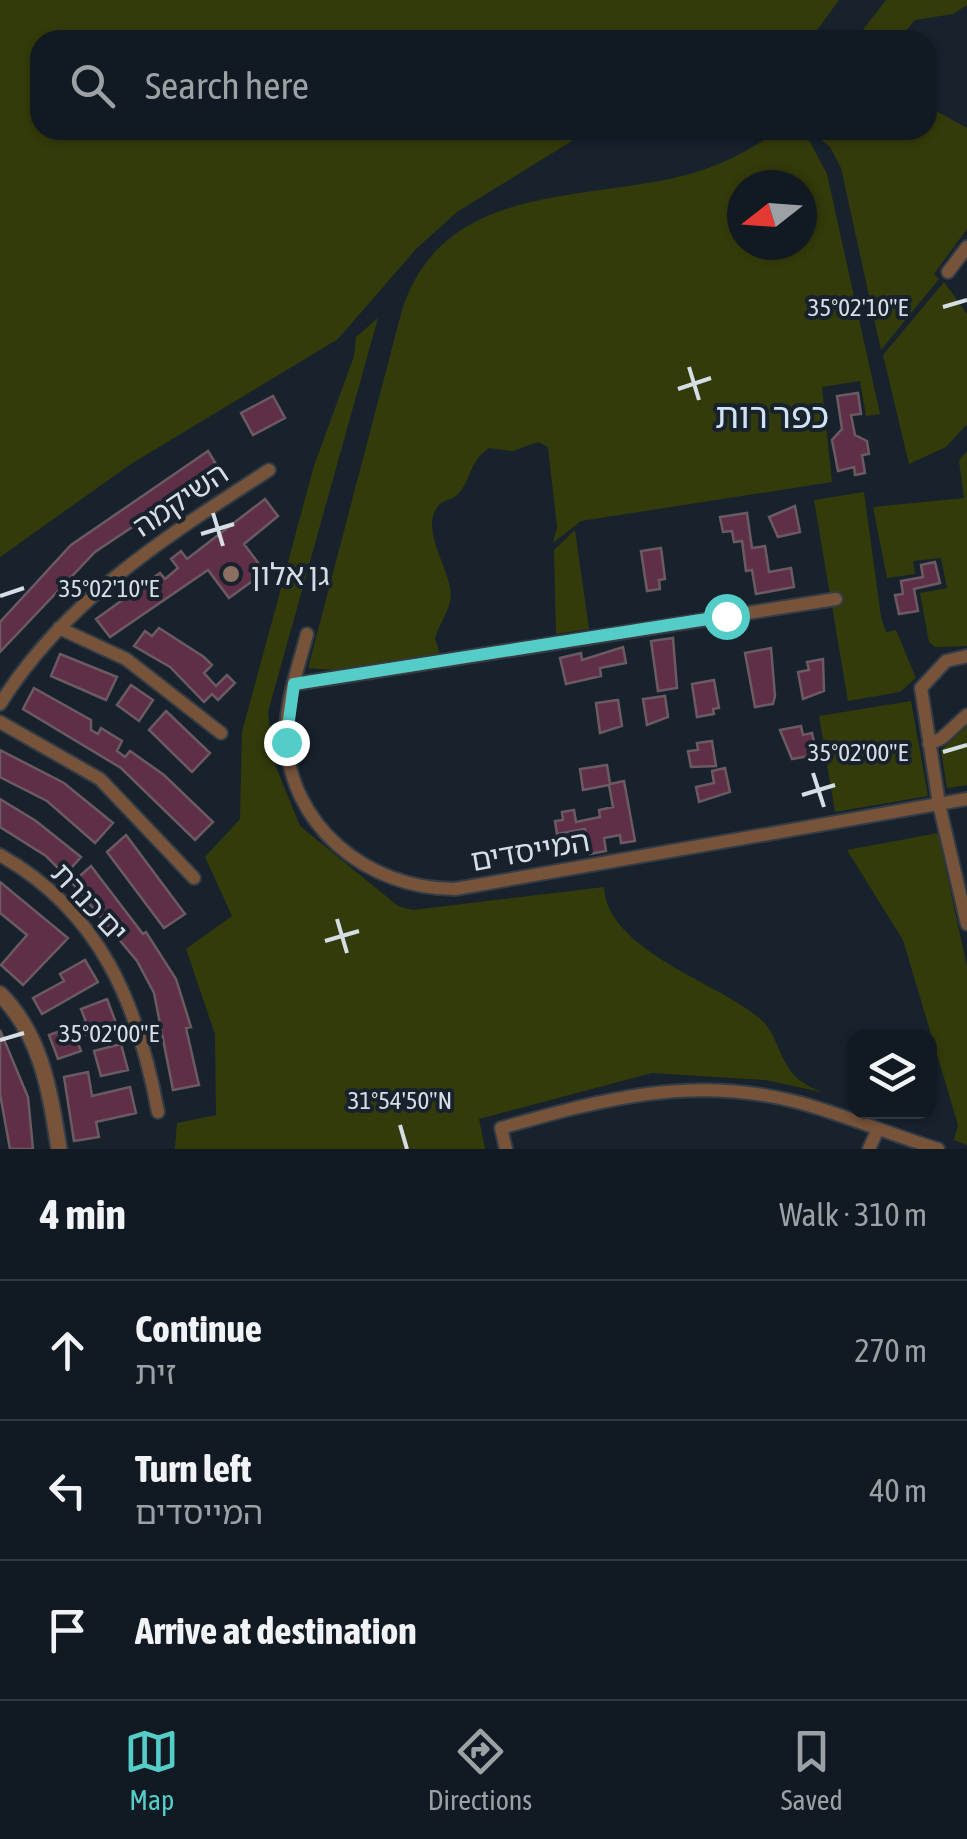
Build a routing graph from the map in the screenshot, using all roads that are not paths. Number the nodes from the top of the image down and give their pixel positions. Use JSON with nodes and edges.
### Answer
{"nodes":[{"id":1,"x":967,"y":247,"type":"edge"},
{"id":2,"x":948,"y":272,"type":"dead end"},
{"id":3,"x":268,"y":470,"type":"dead end"},
{"id":4,"x":836,"y":599,"type":"dead end"},
{"id":5,"x":59,"y":628,"type":"junction"},
{"id":6,"x":307,"y":634,"type":"dead end"},
{"id":7,"x":967,"y":656,"type":"edge"},
{"id":8,"x":294,"y":684,"type":"junction"},
{"id":9,"x":0,"y":704,"type":"edge"},
{"id":10,"x":967,"y":716,"type":"edge"},
{"id":11,"x":0,"y":722,"type":"edge"},
{"id":12,"x":221,"y":734,"type":"dead end"},
{"id":13,"x":928,"y":744,"type":"junction"},
{"id":14,"x":967,"y":800,"type":"edge"},
{"id":15,"x":939,"y":804,"type":"junction"},
{"id":16,"x":0,"y":854,"type":"edge"},
{"id":17,"x":194,"y":878,"type":"dead end"},
{"id":18,"x":967,"y":924,"type":"edge"},
{"id":19,"x":0,"y":994,"type":"edge"},
{"id":20,"x":158,"y":1112,"type":"dead end"},
{"id":21,"x":877,"y":1131,"type":"junction"},
{"id":22,"x":59,"y":1149,"type":"edge"},
{"id":23,"x":506,"y":1149,"type":"edge"},
{"id":24,"x":869,"y":1149,"type":"edge"},
{"id":25,"x":938,"y":1149,"type":"edge"}],
"edges":[{"from":1,"to":2,"type":"street"},
{"from":3,"to":5,"type":"street","name":"השיקמה"},
{"from":4,"to":8,"type":"street"},
{"from":5,"to":9,"type":"street","name":"השיקמה"},
{"from":5,"to":12,"type":"street"},
{"from":6,"to":8,"type":"street","name":"המייסדים"},
{"from":7,"to":13,"type":"street"},
{"from":8,"to":15,"type":"street","name":"המייסדים"},
{"from":10,"to":13,"type":"street"},
{"from":11,"to":17,"type":"street"},
{"from":13,"to":15,"type":"street"},
{"from":14,"to":15,"type":"street","name":"המייסדים"},
{"from":15,"to":18,"type":"street"},
{"from":16,"to":20,"type":"street","name":"ים כנרת"},
{"from":19,"to":22,"type":"street"},
{"from":21,"to":23,"type":"street"},
{"from":21,"to":24,"type":"street"},
{"from":21,"to":25,"type":"street"}]}
